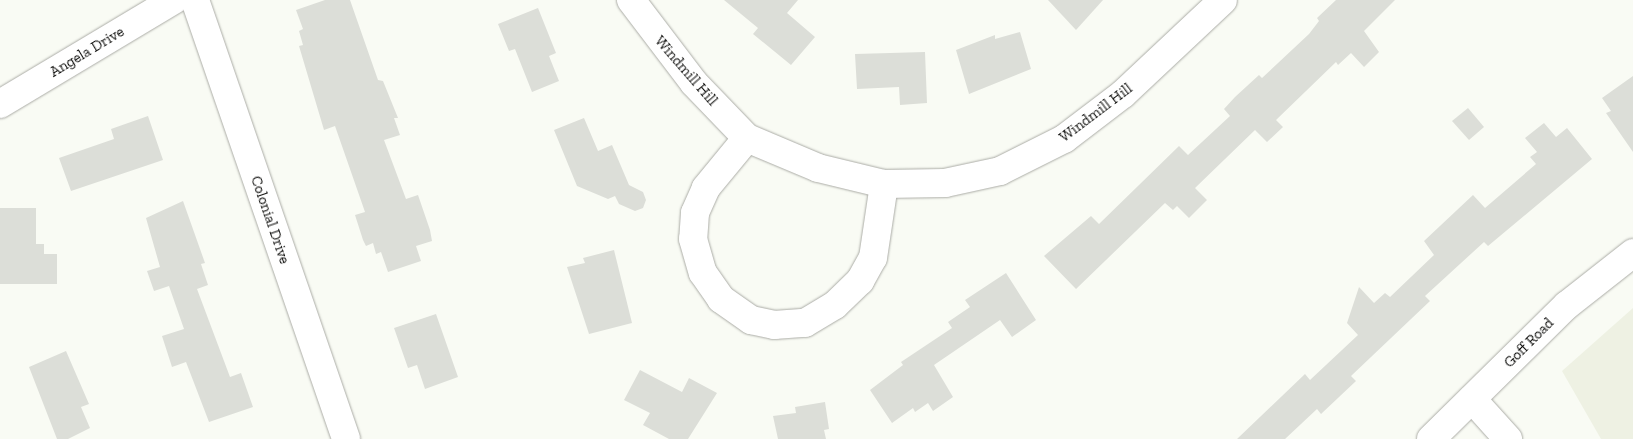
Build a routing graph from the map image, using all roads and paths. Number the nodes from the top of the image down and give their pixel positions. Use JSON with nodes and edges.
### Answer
{"nodes":[{"id":1,"x":174,"y":0,"type":"edge"},
{"id":2,"x":195,"y":0,"type":"edge"},
{"id":3,"x":631,"y":0,"type":"edge"},
{"id":4,"x":1223,"y":0,"type":"edge"},
{"id":5,"x":0,"y":104,"type":"edge"},
{"id":6,"x":747,"y":138,"type":"junction"},
{"id":7,"x":884,"y":184,"type":"junction"},
{"id":8,"x":1633,"y":253,"type":"edge"},
{"id":9,"x":1472,"y":399,"type":"junction"},
{"id":10,"x":346,"y":439,"type":"edge"},
{"id":11,"x":1431,"y":439,"type":"edge"},
{"id":12,"x":1508,"y":439,"type":"edge"}],
"edges":[{"from":1,"to":5,"type":"street","name":"Angela Drive"},
{"from":2,"to":10,"type":"street","name":"Colonial Drive"},
{"from":3,"to":6,"type":"street","name":"Windmill Hill"},
{"from":4,"to":7,"type":"street","name":"Windmill Hill"},
{"from":6,"to":7,"type":"street","name":"Windmill Hill"},
{"from":6,"to":7,"type":"street"},
{"from":8,"to":9,"type":"street","name":"Goff Road"},
{"from":9,"to":11,"type":"street","name":"Goff Road"},
{"from":9,"to":12,"type":"street"}]}
